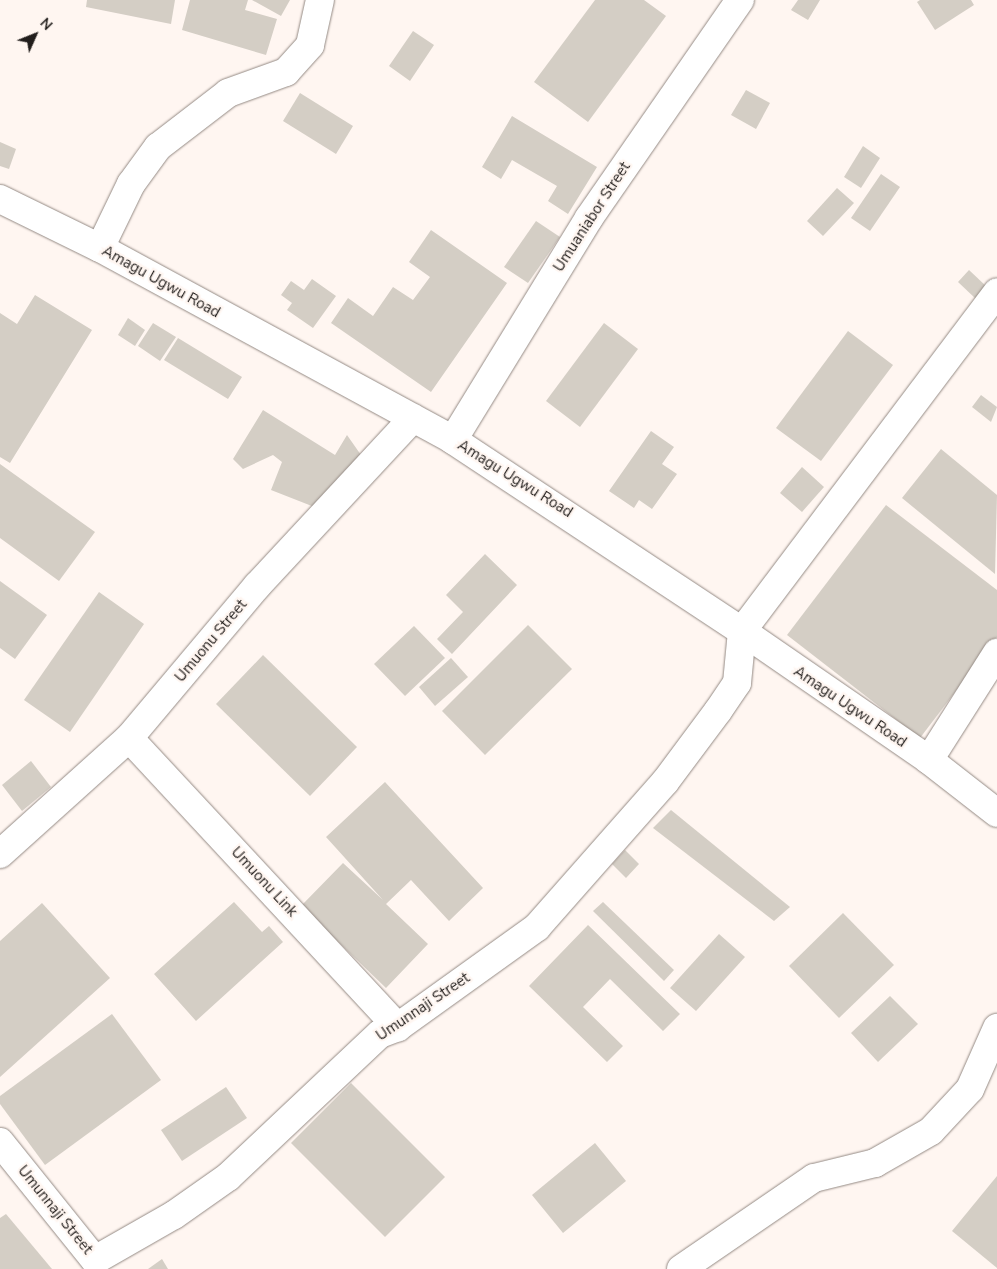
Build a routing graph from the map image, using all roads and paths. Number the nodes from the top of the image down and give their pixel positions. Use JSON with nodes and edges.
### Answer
{"nodes":[{"id":1,"x":320,"y":0,"type":"edge"},
{"id":2,"x":740,"y":0,"type":"edge"},
{"id":3,"x":0,"y":199,"type":"edge"},
{"id":4,"x":100,"y":248,"type":"junction"},
{"id":5,"x":997,"y":292,"type":"edge"},
{"id":6,"x":413,"y":418,"type":"junction"},
{"id":7,"x":454,"y":440,"type":"junction"},
{"id":8,"x":742,"y":631,"type":"junction"},
{"id":9,"x":997,"y":653,"type":"edge"},
{"id":10,"x":129,"y":738,"type":"junction"},
{"id":11,"x":929,"y":760,"type":"junction"},
{"id":12,"x":997,"y":813,"type":"edge"},
{"id":13,"x":0,"y":854,"type":"edge"},
{"id":14,"x":398,"y":1027,"type":"junction"},
{"id":15,"x":997,"y":1028,"type":"edge"},
{"id":16,"x":0,"y":1142,"type":"edge"},
{"id":17,"x":89,"y":1264,"type":"edge"},
{"id":18,"x":681,"y":1269,"type":"edge"}],
"edges":[{"from":1,"to":4,"type":"street"},
{"from":2,"to":7,"type":"street","name":"Umuaniabor Street"},
{"from":3,"to":4,"type":"street","name":"Amagu Ugwu Road"},
{"from":4,"to":6,"type":"street","name":"Amagu Ugwu Road"},
{"from":5,"to":8,"type":"street"},
{"from":6,"to":7,"type":"street","name":"Amagu Ugwu Road"},
{"from":6,"to":10,"type":"street","name":"Umuonu Street"},
{"from":7,"to":8,"type":"street","name":"Amagu Ugwu Road"},
{"from":8,"to":11,"type":"street","name":"Amagu Ugwu Road"},
{"from":8,"to":14,"type":"street","name":"Umunnaji Street"},
{"from":9,"to":11,"type":"street"},
{"from":10,"to":13,"type":"street","name":"Umuonu Street"},
{"from":10,"to":14,"type":"street","name":"Umuonu Link"},
{"from":11,"to":12,"type":"street","name":"Amagu Ugwu Road"},
{"from":14,"to":17,"type":"street","name":"Umunnaji Street"},
{"from":15,"to":18,"type":"street"},
{"from":16,"to":17,"type":"street","name":"Umunnaji Street"}]}
